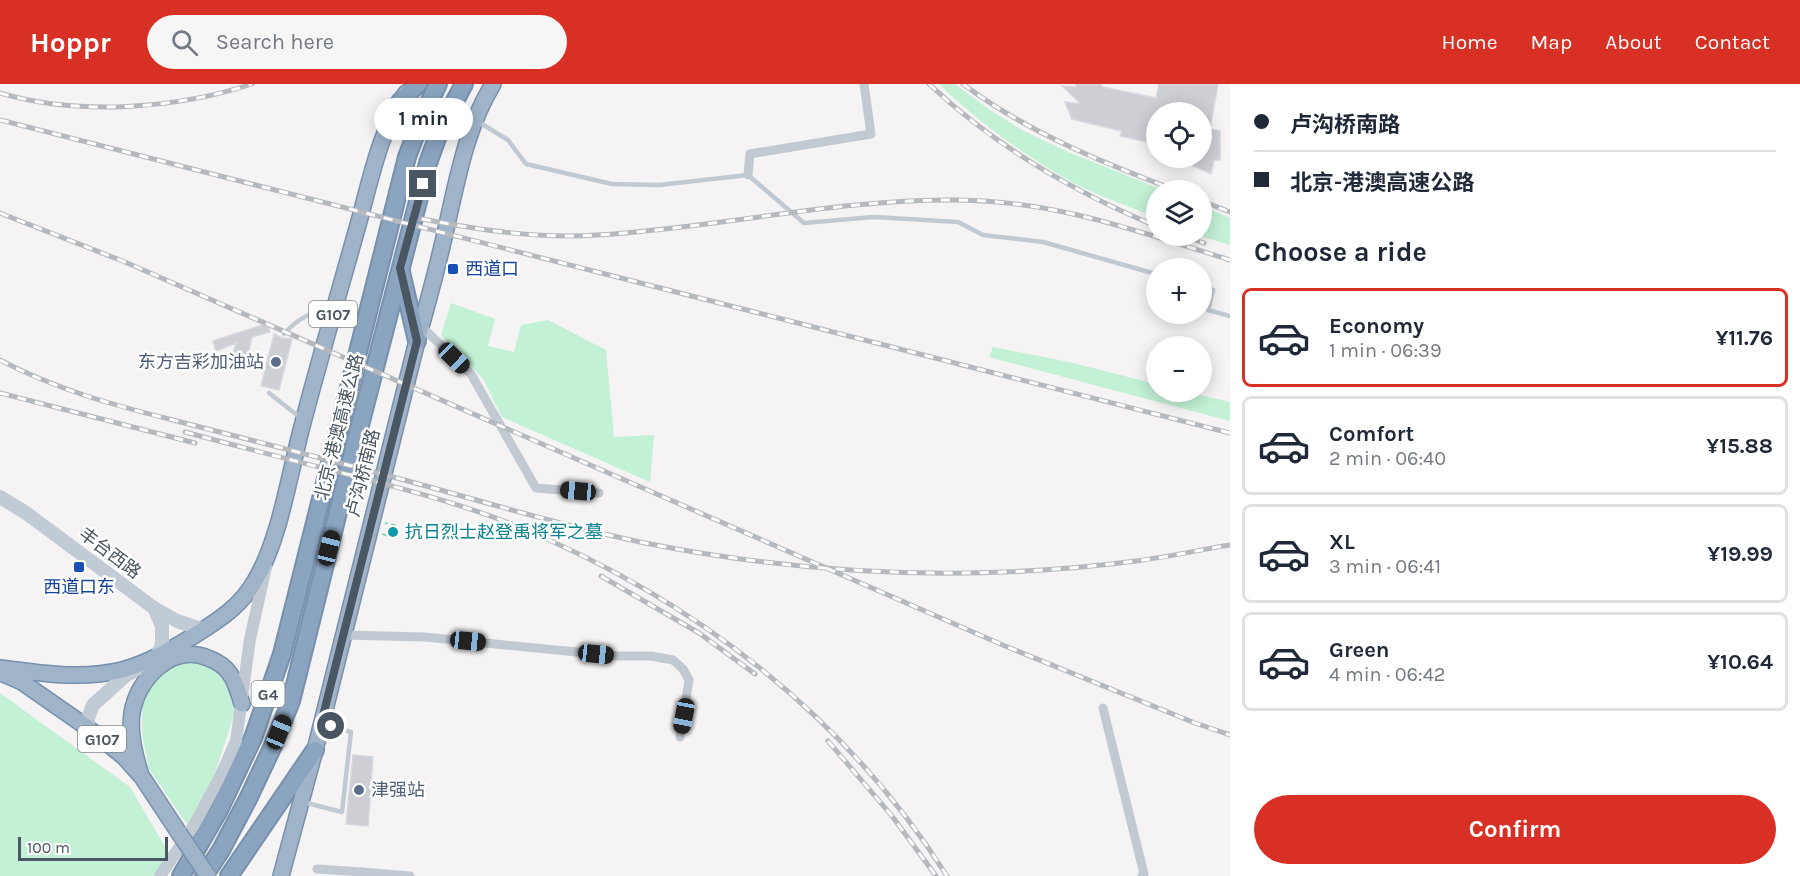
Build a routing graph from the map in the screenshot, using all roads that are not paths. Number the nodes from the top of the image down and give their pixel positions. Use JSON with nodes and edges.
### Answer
{"nodes":[{"id":1,"x":413,"y":84,"type":"edge"},
{"id":2,"x":418,"y":84,"type":"edge"},
{"id":3,"x":438,"y":84,"type":"edge"},
{"id":4,"x":464,"y":84,"type":"edge"},
{"id":5,"x":493,"y":84,"type":"edge"},
{"id":6,"x":864,"y":84,"type":"edge"},
{"id":7,"x":399,"y":103,"type":"junction"},
{"id":8,"x":474,"y":120,"type":"junction"},
{"id":9,"x":748,"y":175,"type":"junction"},
{"id":10,"x":400,"y":268,"type":"junction"},
{"id":11,"x":1146,"y":270,"type":"edge"},
{"id":12,"x":336,"y":307,"type":"junction"},
{"id":13,"x":1212,"y":311,"type":"edge"},
{"id":14,"x":1230,"y":316,"type":"edge"},
{"id":15,"x":285,"y":334,"type":"dead end"},
{"id":16,"x":419,"y":334,"type":"junction"},
{"id":17,"x":269,"y":393,"type":"dead end"},
{"id":18,"x":304,"y":420,"type":"junction"},
{"id":19,"x":600,"y":493,"type":"dead end"},
{"id":20,"x":0,"y":497,"type":"edge"},
{"id":21,"x":270,"y":551,"type":"junction"},
{"id":22,"x":154,"y":608,"type":"junction"},
{"id":23,"x":204,"y":630,"type":"junction"},
{"id":24,"x":343,"y":635,"type":"junction"},
{"id":25,"x":157,"y":657,"type":"junction"},
{"id":26,"x":0,"y":670,"type":"edge"},
{"id":27,"x":0,"y":683,"type":"edge"},
{"id":28,"x":242,"y":704,"type":"junction"},
{"id":29,"x":1102,"y":708,"type":"dead end"},
{"id":30,"x":321,"y":724,"type":"junction"},
{"id":31,"x":88,"y":733,"type":"junction"},
{"id":32,"x":680,"y":737,"type":"dead end"},
{"id":33,"x":315,"y":750,"type":"junction"},
{"id":34,"x":142,"y":777,"type":"junction"},
{"id":35,"x":301,"y":801,"type":"junction"},
{"id":36,"x":176,"y":835,"type":"junction"},
{"id":37,"x":316,"y":869,"type":"dead end"},
{"id":38,"x":362,"y":874,"type":"edge"},
{"id":39,"x":160,"y":876,"type":"edge"},
{"id":40,"x":181,"y":876,"type":"edge"},
{"id":41,"x":198,"y":876,"type":"edge"},
{"id":42,"x":206,"y":876,"type":"edge"},
{"id":43,"x":229,"y":876,"type":"edge"},
{"id":44,"x":281,"y":876,"type":"edge"},
{"id":45,"x":410,"y":876,"type":"edge"},
{"id":46,"x":1142,"y":876,"type":"edge"}],
"edges":[{"from":1,"to":7,"type":"highway","number":"G107"},
{"from":2,"to":7,"type":"highway"},
{"from":3,"to":40,"type":"highway","name":"北京-港澳高速公路","number":"G4"},
{"from":4,"to":10,"type":"highway","name":"北京-港澳高速公路","number":"G4"},
{"from":5,"to":8,"type":"highway","name":"卢沟桥南路"},
{"from":6,"to":9,"type":"street"},
{"from":7,"to":12,"type":"highway","number":"G107"},
{"from":8,"to":9,"type":"lane"},
{"from":8,"to":16,"type":"highway","name":"卢沟桥南路"},
{"from":9,"to":11,"type":"lane"},
{"from":10,"to":16,"type":"highway"},
{"from":10,"to":42,"type":"highway","name":"北京-港澳高速公路","number":"G4"},
{"from":12,"to":15,"type":"lane"},
{"from":12,"to":18,"type":"highway","number":"G107"},
{"from":13,"to":14,"type":"lane"},
{"from":16,"to":19,"type":"street"},
{"from":16,"to":24,"type":"highway","name":"卢沟桥南路"},
{"from":17,"to":18,"type":"lane"},
{"from":18,"to":21,"type":"highway","number":"G107"},
{"from":20,"to":22,"type":"main road","name":"丰台西路"},
{"from":21,"to":23,"type":"highway","number":"G107"},
{"from":21,"to":28,"type":"street"},
{"from":22,"to":23,"type":"main road","name":"丰台西路"},
{"from":22,"to":25,"type":"main road"},
{"from":23,"to":25,"type":"highway","number":"G107"},
{"from":24,"to":30,"type":"highway","name":"卢沟桥南路"},
{"from":24,"to":32,"type":"street"},
{"from":25,"to":26,"type":"highway","number":"G107"},
{"from":25,"to":31,"type":"main road"},
{"from":26,"to":31,"type":"highway","number":"G107"},
{"from":27,"to":31,"type":"highway","number":"G107"},
{"from":28,"to":34,"type":"highway"},
{"from":28,"to":39,"type":"street"},
{"from":29,"to":46,"type":"street"},
{"from":30,"to":33,"type":"highway","name":"卢沟桥南路"},
{"from":30,"to":35,"type":"lane"},
{"from":31,"to":34,"type":"highway","number":"G107"},
{"from":31,"to":36,"type":"highway","number":"G107"},
{"from":33,"to":35,"type":"highway","name":"卢沟桥南路"},
{"from":33,"to":43,"type":"highway"},
{"from":34,"to":36,"type":"highway","number":"G107"},
{"from":35,"to":44,"type":"highway","name":"卢沟桥南路"},
{"from":36,"to":41,"type":"highway","number":"G107"},
{"from":36,"to":42,"type":"highway","number":"G107","bridge":true},
{"from":37,"to":38,"type":"street"},
{"from":38,"to":45,"type":"street"}]}
